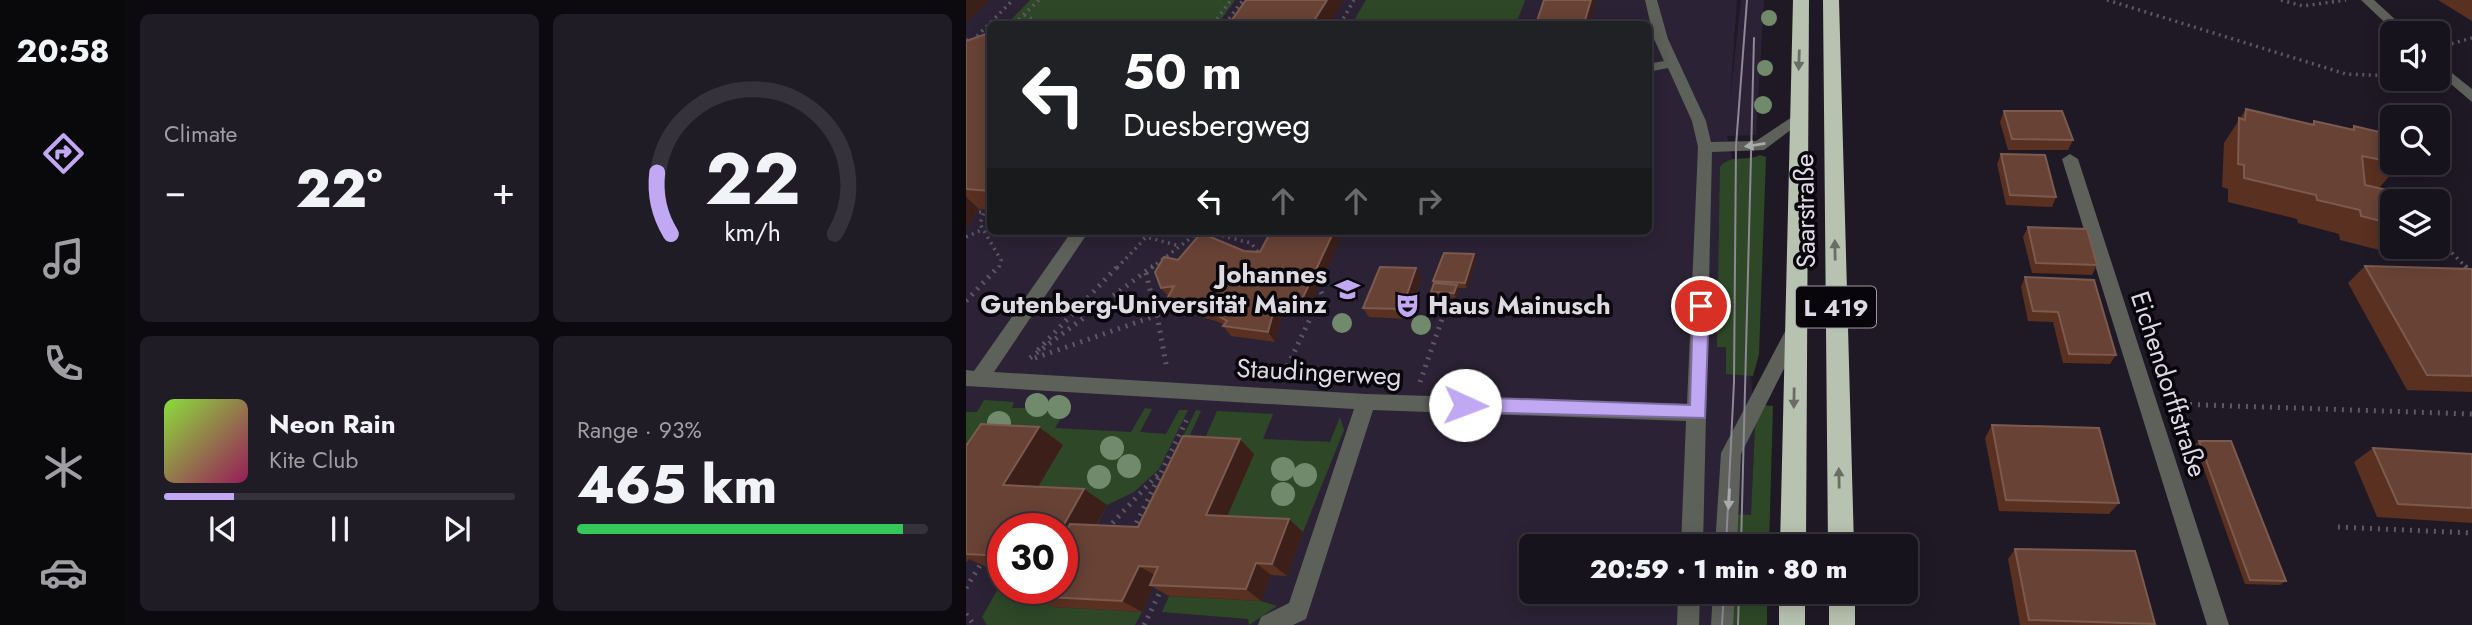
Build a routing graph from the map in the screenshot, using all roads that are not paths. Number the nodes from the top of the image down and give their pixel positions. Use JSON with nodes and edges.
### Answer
{"nodes":[{"id":1,"x":1651,"y":0,"type":"edge"},
{"id":2,"x":1801,"y":0,"type":"edge"},
{"id":3,"x":1831,"y":0,"type":"edge"},
{"id":4,"x":2367,"y":0,"type":"edge"},
{"id":5,"x":2390,"y":21,"type":"edge"},
{"id":6,"x":1673,"y":63,"type":"junction"},
{"id":7,"x":1652,"y":67,"type":"edge"},
{"id":8,"x":2450,"y":77,"type":"edge"},
{"id":9,"x":2472,"y":97,"type":"edge"},
{"id":10,"x":1797,"y":120,"type":"junction"},
{"id":11,"x":1705,"y":147,"type":"junction"},
{"id":12,"x":2070,"y":159,"type":"dead end"},
{"id":13,"x":1078,"y":235,"type":"edge"},
{"id":14,"x":1795,"y":329,"type":"junction"},
{"id":15,"x":973,"y":378,"type":"edge"},
{"id":16,"x":1366,"y":402,"type":"junction"},
{"id":17,"x":1699,"y":412,"type":"junction"},
{"id":18,"x":1693,"y":534,"type":"edge"},
{"id":19,"x":1727,"y":534,"type":"edge"},
{"id":20,"x":1793,"y":534,"type":"edge"},
{"id":21,"x":1841,"y":534,"type":"edge"},
{"id":22,"x":1689,"y":604,"type":"edge"},
{"id":23,"x":1723,"y":604,"type":"edge"},
{"id":24,"x":1792,"y":604,"type":"edge"},
{"id":25,"x":1842,"y":604,"type":"edge"},
{"id":26,"x":1269,"y":625,"type":"edge"},
{"id":27,"x":1688,"y":625,"type":"edge"},
{"id":28,"x":1722,"y":625,"type":"edge"},
{"id":29,"x":1792,"y":625,"type":"edge"},
{"id":30,"x":1842,"y":625,"type":"edge"},
{"id":31,"x":2218,"y":625,"type":"edge"}],
"edges":[{"from":1,"to":6,"type":"street"},
{"from":2,"to":10,"type":"highway","name":"Saarstraße","number":"L 419","one_way":true},
{"from":21,"to":3,"type":"highway","name":"Saarstraße","number":"L 419","one_way":true},
{"from":4,"to":5,"type":"street"},
{"from":6,"to":7,"type":"street"},
{"from":6,"to":11,"type":"street"},
{"from":8,"to":9,"type":"street"},
{"from":10,"to":11,"type":"street","one_way":true},
{"from":10,"to":14,"type":"highway","name":"Saarstraße","number":"L 419"},
{"from":11,"to":17,"type":"street"},
{"from":12,"to":31,"type":"street","name":"Eichendorffstraße"},
{"from":13,"to":15,"type":"street","name":"Staudingerweg"},
{"from":14,"to":19,"type":"street","name":"Saarstraße","one_way":true},
{"from":14,"to":20,"type":"highway","name":"Saarstraße","number":"L 419","one_way":true},
{"from":15,"to":16,"type":"street","name":"Staudingerweg"},
{"from":16,"to":17,"type":"street","name":"Staudingerweg"},
{"from":16,"to":26,"type":"street"},
{"from":17,"to":18,"type":"street"},
{"from":22,"to":27,"type":"street"},
{"from":23,"to":28,"type":"street"},
{"from":24,"to":29,"type":"highway"},
{"from":25,"to":30,"type":"highway"}]}
